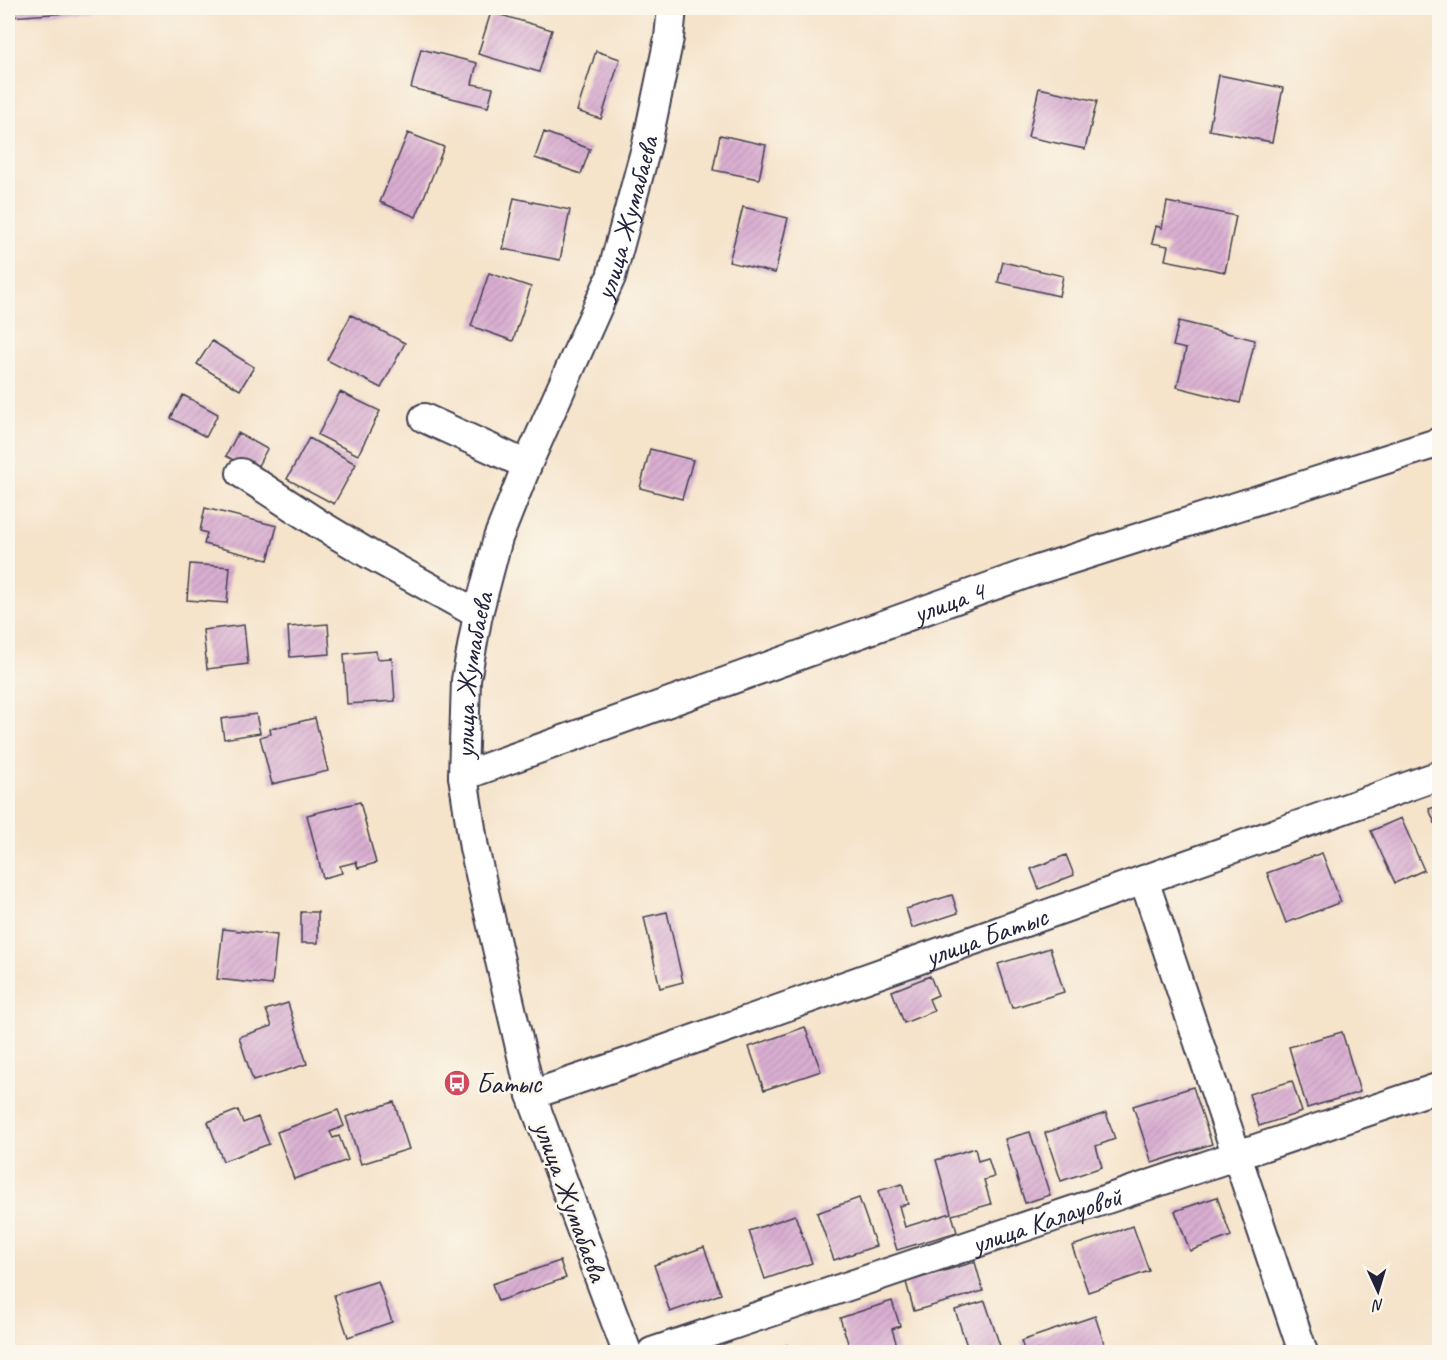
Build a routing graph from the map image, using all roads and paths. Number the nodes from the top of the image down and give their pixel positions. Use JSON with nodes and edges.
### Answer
{"nodes":[{"id":1,"x":672,"y":8,"type":"edge"},
{"id":2,"x":424,"y":418,"type":"dead end"},
{"id":3,"x":1440,"y":442,"type":"edge"},
{"id":4,"x":527,"y":465,"type":"junction"},
{"id":5,"x":241,"y":473,"type":"dead end"},
{"id":6,"x":478,"y":614,"type":"junction"},
{"id":7,"x":1440,"y":775,"type":"edge"},
{"id":8,"x":463,"y":776,"type":"junction"},
{"id":9,"x":1144,"y":880,"type":"junction"},
{"id":10,"x":1440,"y":1088,"type":"edge"},
{"id":11,"x":531,"y":1095,"type":"junction"},
{"id":12,"x":1237,"y":1155,"type":"junction"},
{"id":13,"x":627,"y":1353,"type":"edge"},
{"id":14,"x":652,"y":1353,"type":"edge"},
{"id":15,"x":1303,"y":1353,"type":"edge"}],
"edges":[{"from":1,"to":4,"type":"street","name":"улица Жумабаева"},
{"from":2,"to":4,"type":"street"},
{"from":3,"to":8,"type":"street","name":"улица 4"},
{"from":4,"to":6,"type":"street","name":"улица Жумабаева"},
{"from":5,"to":6,"type":"street"},
{"from":6,"to":8,"type":"street","name":"улица Жумабаева"},
{"from":7,"to":9,"type":"street","name":"улица Батыс"},
{"from":8,"to":11,"type":"street","name":"улица Жумабаева"},
{"from":9,"to":11,"type":"street","name":"улица Батыс"},
{"from":9,"to":12,"type":"street"},
{"from":10,"to":12,"type":"street","name":"улица Калауовой"},
{"from":11,"to":13,"type":"street","name":"улица Жумабаева"},
{"from":12,"to":14,"type":"street","name":"улица Калауовой"},
{"from":12,"to":15,"type":"street"}]}
